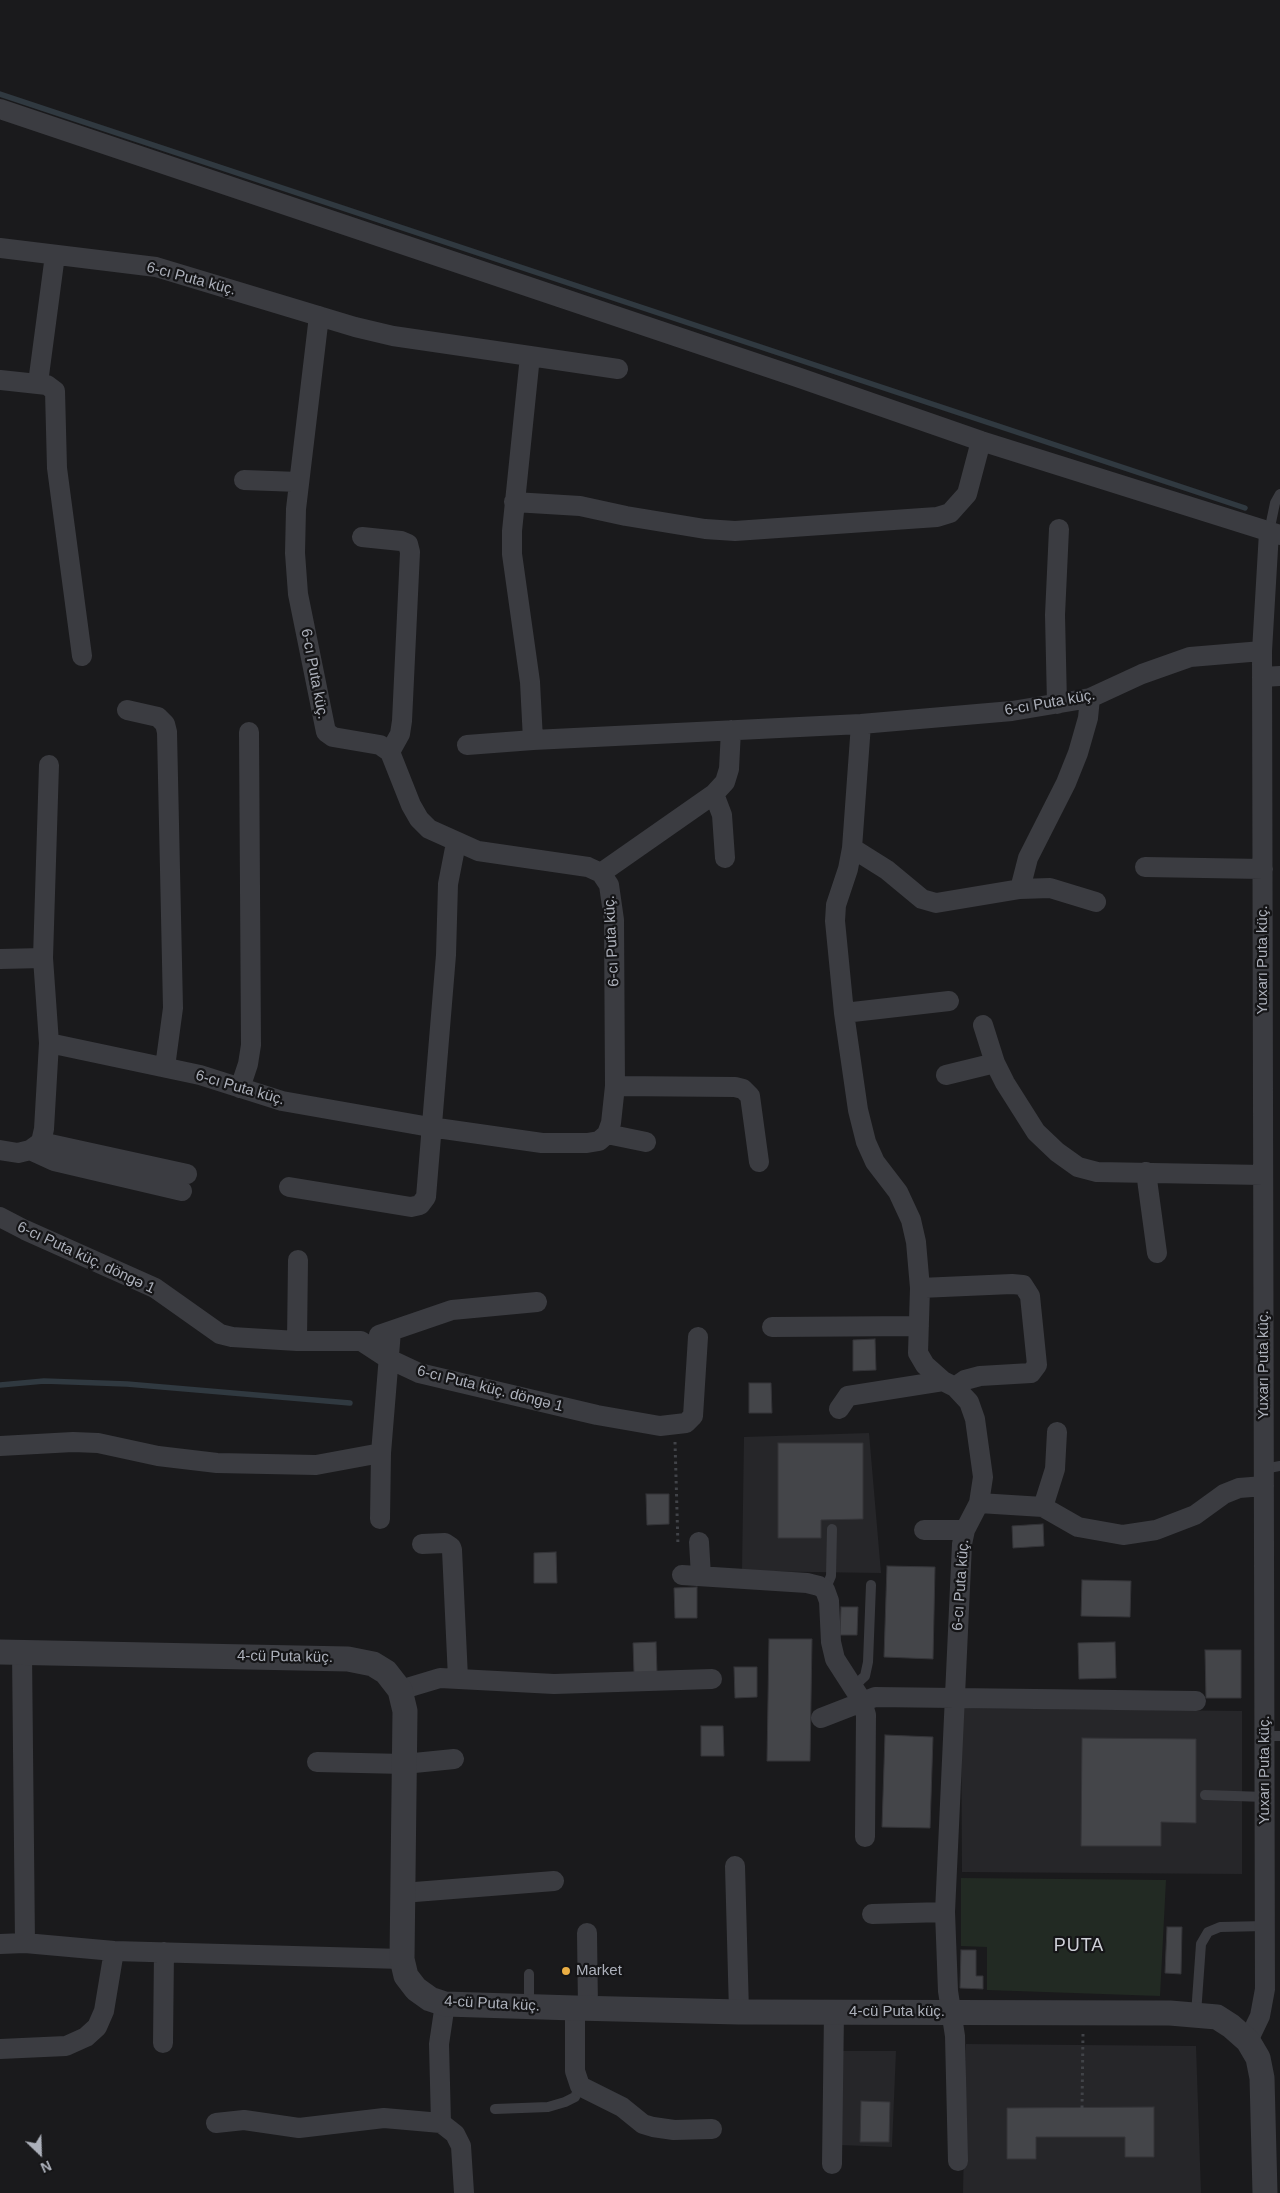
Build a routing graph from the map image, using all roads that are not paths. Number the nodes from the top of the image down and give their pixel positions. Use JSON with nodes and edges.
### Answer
{"nodes":[{"id":1,"x":0,"y":109,"type":"edge"},
{"id":2,"x":0,"y":248,"type":"edge"},
{"id":3,"x":55,"y":255,"type":"junction"},
{"id":4,"x":319,"y":316,"type":"junction"},
{"id":5,"x":530,"y":356,"type":"junction"},
{"id":6,"x":618,"y":370,"type":"dead end"},
{"id":7,"x":0,"y":380,"type":"edge"},
{"id":8,"x":38,"y":384,"type":"junction"},
{"id":9,"x":981,"y":441,"type":"junction"},
{"id":10,"x":244,"y":480,"type":"dead end"},
{"id":11,"x":299,"y":482,"type":"junction"},
{"id":12,"x":1280,"y":494,"type":"edge"},
{"id":13,"x":514,"y":502,"type":"junction"},
{"id":14,"x":1059,"y":529,"type":"dead end"},
{"id":15,"x":1275,"y":534,"type":"edge"},
{"id":16,"x":362,"y":537,"type":"dead end"},
{"id":17,"x":1262,"y":651,"type":"junction"},
{"id":18,"x":82,"y":656,"type":"dead end"},
{"id":19,"x":1271,"y":677,"type":"edge"},
{"id":20,"x":1090,"y":698,"type":"junction"},
{"id":21,"x":1057,"y":704,"type":"junction"},
{"id":22,"x":127,"y":710,"type":"dead end"},
{"id":23,"x":861,"y":724,"type":"junction"},
{"id":24,"x":731,"y":730,"type":"junction"},
{"id":25,"x":249,"y":732,"type":"dead end"},
{"id":26,"x":533,"y":740,"type":"junction"},
{"id":27,"x":467,"y":745,"type":"dead end"},
{"id":28,"x":390,"y":752,"type":"junction"},
{"id":29,"x":49,"y":765,"type":"dead end"},
{"id":30,"x":714,"y":794,"type":"junction"},
{"id":31,"x":456,"y":843,"type":"junction"},
{"id":32,"x":852,"y":848,"type":"junction"},
{"id":33,"x":725,"y":858,"type":"dead end"},
{"id":34,"x":1144,"y":867,"type":"dead end"},
{"id":35,"x":1263,"y":869,"type":"junction"},
{"id":36,"x":602,"y":873,"type":"junction"},
{"id":37,"x":1020,"y":889,"type":"junction"},
{"id":38,"x":1096,"y":902,"type":"dead end"},
{"id":39,"x":1272,"y":945,"type":"edge"},
{"id":40,"x":43,"y":958,"type":"junction"},
{"id":41,"x":0,"y":959,"type":"edge"},
{"id":42,"x":949,"y":1001,"type":"dead end"},
{"id":43,"x":844,"y":1013,"type":"junction"},
{"id":44,"x":983,"y":1025,"type":"dead end"},
{"id":45,"x":49,"y":1043,"type":"junction"},
{"id":46,"x":995,"y":1063,"type":"junction"},
{"id":47,"x":165,"y":1068,"type":"junction"},
{"id":48,"x":946,"y":1075,"type":"dead end"},
{"id":49,"x":615,"y":1086,"type":"junction"},
{"id":50,"x":240,"y":1088,"type":"junction"},
{"id":51,"x":430,"y":1127,"type":"junction"},
{"id":52,"x":608,"y":1134,"type":"junction"},
{"id":53,"x":646,"y":1142,"type":"dead end"},
{"id":54,"x":35,"y":1146,"type":"junction"},
{"id":55,"x":0,"y":1150,"type":"edge"},
{"id":56,"x":759,"y":1162,"type":"dead end"},
{"id":57,"x":1146,"y":1172,"type":"junction"},
{"id":58,"x":1263,"y":1175,"type":"junction"},
{"id":59,"x":184,"y":1183,"type":"dead end"},
{"id":60,"x":289,"y":1187,"type":"dead end"},
{"id":61,"x":1272,"y":1201,"type":"edge"},
{"id":62,"x":0,"y":1217,"type":"edge"},
{"id":63,"x":1157,"y":1252,"type":"dead end"},
{"id":64,"x":298,"y":1260,"type":"dead end"},
{"id":65,"x":1272,"y":1274,"type":"edge"},
{"id":66,"x":920,"y":1288,"type":"junction"},
{"id":67,"x":537,"y":1302,"type":"dead end"},
{"id":68,"x":919,"y":1326,"type":"junction"},
{"id":69,"x":772,"y":1327,"type":"dead end"},
{"id":70,"x":391,"y":1332,"type":"junction"},
{"id":71,"x":698,"y":1337,"type":"dead end"},
{"id":72,"x":297,"y":1341,"type":"junction"},
{"id":73,"x":361,"y":1341,"type":"junction"},
{"id":74,"x":1272,"y":1343,"type":"edge"},
{"id":75,"x":387,"y":1358,"type":"junction"},
{"id":76,"x":949,"y":1384,"type":"junction"},
{"id":77,"x":1272,"y":1405,"type":"edge"},
{"id":78,"x":839,"y":1409,"type":"dead end"},
{"id":79,"x":1057,"y":1432,"type":"dead end"},
{"id":80,"x":0,"y":1446,"type":"edge"},
{"id":81,"x":381,"y":1453,"type":"junction"},
{"id":82,"x":1270,"y":1474,"type":"edge"},
{"id":83,"x":979,"y":1503,"type":"junction"},
{"id":84,"x":1044,"y":1507,"type":"junction"},
{"id":85,"x":380,"y":1519,"type":"dead end"},
{"id":86,"x":832,"y":1529,"type":"dead end"},
{"id":87,"x":924,"y":1530,"type":"dead end"},
{"id":88,"x":965,"y":1530,"type":"junction"},
{"id":89,"x":1272,"y":1534,"type":"edge"},
{"id":90,"x":422,"y":1544,"type":"dead end"},
{"id":91,"x":700,"y":1548,"type":"road end"},
{"id":92,"x":871,"y":1586,"type":"dead end"},
{"id":93,"x":825,"y":1590,"type":"junction"},
{"id":94,"x":11,"y":1652,"type":"edge"},
{"id":95,"x":458,"y":1678,"type":"junction"},
{"id":96,"x":712,"y":1679,"type":"dead end"},
{"id":97,"x":400,"y":1690,"type":"junction"},
{"id":98,"x":858,"y":1694,"type":"junction"},
{"id":99,"x":954,"y":1699,"type":"junction"},
{"id":100,"x":1196,"y":1701,"type":"dead end"},
{"id":101,"x":821,"y":1718,"type":"dead end"},
{"id":102,"x":1272,"y":1736,"type":"edge"},
{"id":103,"x":454,"y":1759,"type":"dead end"},
{"id":104,"x":317,"y":1762,"type":"dead end"},
{"id":105,"x":404,"y":1764,"type":"junction"},
{"id":106,"x":1205,"y":1795,"type":"dead end"},
{"id":107,"x":1265,"y":1797,"type":"junction"},
{"id":108,"x":865,"y":1837,"type":"dead end"},
{"id":109,"x":1272,"y":1855,"type":"edge"},
{"id":110,"x":735,"y":1866,"type":"dead end"},
{"id":111,"x":554,"y":1881,"type":"dead end"},
{"id":112,"x":402,"y":1893,"type":"junction"},
{"id":113,"x":945,"y":1912,"type":"junction"},
{"id":114,"x":872,"y":1914,"type":"dead end"},
{"id":115,"x":1265,"y":1926,"type":"junction"},
{"id":116,"x":587,"y":1933,"type":"dead end"},
{"id":117,"x":25,"y":1943,"type":"junction"},
{"id":118,"x":0,"y":1944,"type":"edge"},
{"id":119,"x":114,"y":1951,"type":"junction"},
{"id":120,"x":164,"y":1952,"type":"junction"},
{"id":121,"x":402,"y":1960,"type":"junction"},
{"id":122,"x":529,"y":1974,"type":"dead end"},
{"id":123,"x":445,"y":2004,"type":"junction"},
{"id":124,"x":530,"y":2007,"type":"junction"},
{"id":125,"x":581,"y":2008,"type":"junction"},
{"id":126,"x":739,"y":2012,"type":"junction"},
{"id":127,"x":834,"y":2012,"type":"junction"},
{"id":128,"x":952,"y":2012,"type":"junction"},
{"id":129,"x":1196,"y":2014,"type":"junction"},
{"id":130,"x":1248,"y":2041,"type":"junction"},
{"id":131,"x":162,"y":2043,"type":"dead end"},
{"id":132,"x":0,"y":2049,"type":"edge"},
{"id":133,"x":580,"y":2086,"type":"junction"},
{"id":134,"x":495,"y":2109,"type":"dead end"},
{"id":135,"x":216,"y":2123,"type":"dead end"},
{"id":136,"x":441,"y":2124,"type":"junction"},
{"id":137,"x":712,"y":2128,"type":"dead end"},
{"id":138,"x":958,"y":2161,"type":"dead end"},
{"id":139,"x":832,"y":2164,"type":"dead end"},
{"id":140,"x":464,"y":2193,"type":"edge"},
{"id":141,"x":1264,"y":2193,"type":"edge"}],
"edges":[{"from":1,"to":9,"type":"street"},
{"from":2,"to":3,"type":"street","name":"6-cı Puta küç."},
{"from":3,"to":4,"type":"street","name":"6-cı Puta küç."},
{"from":3,"to":8,"type":"street"},
{"from":4,"to":5,"type":"street","name":"6-cı Puta küç."},
{"from":4,"to":11,"type":"street","name":"6-cı Puta küç."},
{"from":5,"to":6,"type":"street","name":"6-cı Puta küç."},
{"from":5,"to":13,"type":"street"},
{"from":7,"to":8,"type":"street"},
{"from":8,"to":18,"type":"street"},
{"from":9,"to":13,"type":"street"},
{"from":9,"to":15,"type":"street"},
{"from":10,"to":11,"type":"street"},
{"from":11,"to":28,"type":"street","name":"6-cı Puta küç."},
{"from":12,"to":15,"type":"lane"},
{"from":13,"to":26,"type":"street"},
{"from":14,"to":21,"type":"street"},
{"from":15,"to":17,"type":"street","name":"Yuxarı Puta küç."},
{"from":16,"to":28,"type":"street"},
{"from":17,"to":19,"type":"street","name":"Yuxarı Puta küç."},
{"from":17,"to":20,"type":"street","name":"6-cı Puta küç."},
{"from":19,"to":35,"type":"street","name":"Yuxarı Puta küç."},
{"from":20,"to":21,"type":"street","name":"6-cı Puta küç."},
{"from":20,"to":37,"type":"street"},
{"from":21,"to":23,"type":"street","name":"6-cı Puta küç."},
{"from":22,"to":47,"type":"street"},
{"from":23,"to":24,"type":"street","name":"6-cı Puta küç."},
{"from":23,"to":32,"type":"street","name":"6-cı Puta küç."},
{"from":24,"to":26,"type":"street","name":"6-cı Puta küç."},
{"from":24,"to":30,"type":"street"},
{"from":25,"to":50,"type":"street"},
{"from":26,"to":27,"type":"street","name":"6-cı Puta küç."},
{"from":28,"to":31,"type":"street","name":"6-cı Puta küç."},
{"from":29,"to":40,"type":"street"},
{"from":30,"to":33,"type":"street"},
{"from":30,"to":36,"type":"street"},
{"from":31,"to":36,"type":"street","name":"6-cı Puta küç."},
{"from":31,"to":51,"type":"street"},
{"from":32,"to":37,"type":"street"},
{"from":32,"to":43,"type":"street","name":"6-cı Puta küç."},
{"from":34,"to":35,"type":"street"},
{"from":35,"to":39,"type":"street","name":"Yuxarı Puta küç."},
{"from":36,"to":49,"type":"street","name":"6-cı Puta küç."},
{"from":37,"to":38,"type":"street"},
{"from":39,"to":58,"type":"street","name":"Yuxarı Puta küç."},
{"from":40,"to":41,"type":"street"},
{"from":40,"to":45,"type":"street"},
{"from":42,"to":43,"type":"street"},
{"from":43,"to":66,"type":"street","name":"6-cı Puta küç."},
{"from":44,"to":46,"type":"street"},
{"from":45,"to":47,"type":"street","name":"6-cı Puta küç."},
{"from":45,"to":54,"type":"street"},
{"from":46,"to":48,"type":"street"},
{"from":46,"to":57,"type":"street"},
{"from":47,"to":50,"type":"street","name":"6-cı Puta küç."},
{"from":49,"to":52,"type":"street","name":"6-cı Puta küç."},
{"from":49,"to":56,"type":"street"},
{"from":50,"to":51,"type":"street","name":"6-cı Puta küç."},
{"from":51,"to":52,"type":"street","name":"6-cı Puta küç."},
{"from":51,"to":60,"type":"street"},
{"from":52,"to":53,"type":"street"},
{"from":54,"to":55,"type":"street"},
{"from":54,"to":59,"type":"street"},
{"from":57,"to":58,"type":"street"},
{"from":57,"to":63,"type":"street"},
{"from":58,"to":61,"type":"street","name":"Yuxarı Puta küç."},
{"from":61,"to":65,"type":"street","name":"Yuxarı Puta küç."},
{"from":62,"to":72,"type":"street","name":"6-cı Puta küç. döngə 1"},
{"from":64,"to":72,"type":"street"},
{"from":65,"to":74,"type":"street","name":"Yuxarı Puta küç."},
{"from":66,"to":68,"type":"street","name":"6-cı Puta küç."},
{"from":66,"to":76,"type":"street"},
{"from":67,"to":70,"type":"street"},
{"from":68,"to":69,"type":"street"},
{"from":68,"to":76,"type":"street","name":"6-cı Puta küç."},
{"from":70,"to":73,"type":"street"},
{"from":70,"to":75,"type":"street"},
{"from":71,"to":75,"type":"street","name":"6-cı Puta küç. döngə 1"},
{"from":72,"to":73,"type":"street","name":"6-cı Puta küç. döngə 1"},
{"from":73,"to":75,"type":"street","name":"6-cı Puta küç. döngə 1"},
{"from":74,"to":77,"type":"street","name":"Yuxarı Puta küç."},
{"from":75,"to":81,"type":"street"},
{"from":76,"to":78,"type":"street"},
{"from":76,"to":83,"type":"street","name":"6-cı Puta küç."},
{"from":77,"to":82,"type":"street","name":"Yuxarı Puta küç."},
{"from":79,"to":84,"type":"street"},
{"from":80,"to":81,"type":"street"},
{"from":81,"to":85,"type":"street"},
{"from":82,"to":84,"type":"street"},
{"from":82,"to":89,"type":"street","name":"Yuxarı Puta küç."},
{"from":83,"to":84,"type":"street"},
{"from":83,"to":88,"type":"street","name":"6-cı Puta küç."},
{"from":86,"to":93,"type":"lane"},
{"from":87,"to":88,"type":"street"},
{"from":88,"to":99,"type":"street","name":"6-cı Puta küç."},
{"from":89,"to":102,"type":"street","name":"Yuxarı Puta küç."},
{"from":90,"to":95,"type":"street"},
{"from":91,"to":93,"type":"street"},
{"from":92,"to":98,"type":"lane"},
{"from":93,"to":98,"type":"street"},
{"from":94,"to":97,"type":"street","name":"4-cü Puta küç."},
{"from":94,"to":117,"type":"street"},
{"from":95,"to":96,"type":"street"},
{"from":95,"to":97,"type":"street"},
{"from":97,"to":105,"type":"street","name":"4-cü Puta küç."},
{"from":98,"to":99,"type":"street"},
{"from":98,"to":101,"type":"street"},
{"from":98,"to":108,"type":"street"},
{"from":99,"to":100,"type":"street"},
{"from":99,"to":113,"type":"street","name":"6-cı Puta küç."},
{"from":102,"to":107,"type":"street","name":"Yuxarı Puta küç."},
{"from":103,"to":105,"type":"street"},
{"from":104,"to":105,"type":"street"},
{"from":105,"to":112,"type":"street","name":"4-cü Puta küç."},
{"from":106,"to":107,"type":"lane"},
{"from":107,"to":109,"type":"street","name":"Yuxarı Puta küç."},
{"from":109,"to":115,"type":"street","name":"Yuxarı Puta küç."},
{"from":110,"to":126,"type":"street"},
{"from":111,"to":112,"type":"street"},
{"from":112,"to":121,"type":"street","name":"4-cü Puta küç."},
{"from":113,"to":114,"type":"street"},
{"from":113,"to":128,"type":"street","name":"6-cı Puta küç."},
{"from":115,"to":129,"type":"lane"},
{"from":115,"to":130,"type":"street","name":"Yuxarı Puta küç."},
{"from":116,"to":125,"type":"street"},
{"from":117,"to":118,"type":"street"},
{"from":117,"to":119,"type":"street"},
{"from":119,"to":120,"type":"street"},
{"from":119,"to":132,"type":"street"},
{"from":120,"to":121,"type":"street"},
{"from":120,"to":131,"type":"street"},
{"from":121,"to":123,"type":"street","name":"4-cü Puta küç."},
{"from":122,"to":124,"type":"lane"},
{"from":123,"to":124,"type":"street","name":"4-cü Puta küç."},
{"from":123,"to":136,"type":"street"},
{"from":124,"to":125,"type":"street","name":"4-cü Puta küç."},
{"from":125,"to":126,"type":"street","name":"4-cü Puta küç."},
{"from":125,"to":133,"type":"street"},
{"from":126,"to":127,"type":"street","name":"4-cü Puta küç."},
{"from":127,"to":128,"type":"street","name":"4-cü Puta küç."},
{"from":127,"to":139,"type":"street"},
{"from":128,"to":129,"type":"street","name":"4-cü Puta küç."},
{"from":128,"to":138,"type":"street","name":"6-cı Puta küç."},
{"from":129,"to":130,"type":"street","name":"4-cü Puta küç."},
{"from":130,"to":141,"type":"street"},
{"from":133,"to":134,"type":"lane"},
{"from":133,"to":137,"type":"street"},
{"from":135,"to":136,"type":"street"},
{"from":136,"to":140,"type":"street"}]}
